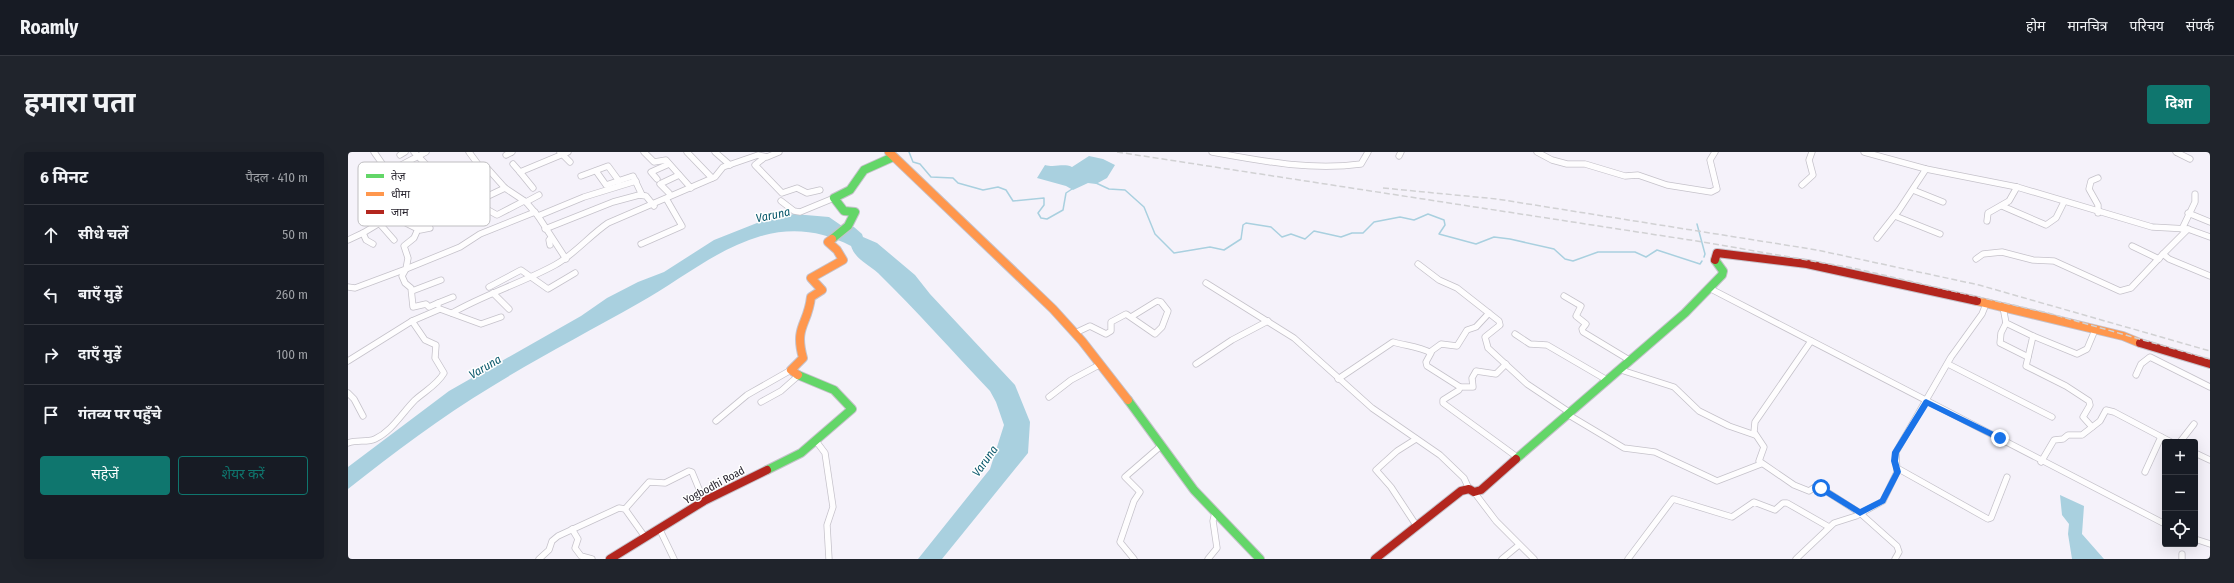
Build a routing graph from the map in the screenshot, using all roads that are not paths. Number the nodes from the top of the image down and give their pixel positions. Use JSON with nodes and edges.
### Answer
{"nodes":[{"id":1,"x":384,"y":152,"type":"edge"},
{"id":2,"x":406,"y":152,"type":"edge"},
{"id":3,"x":414,"y":152,"type":"edge"},
{"id":4,"x":426,"y":152,"type":"edge"},
{"id":5,"x":469,"y":152,"type":"edge"},
{"id":6,"x":512,"y":152,"type":"edge"},
{"id":7,"x":568,"y":152,"type":"edge"},
{"id":8,"x":644,"y":152,"type":"edge"},
{"id":9,"x":687,"y":152,"type":"edge"},
{"id":10,"x":715,"y":152,"type":"edge"},
{"id":11,"x":779,"y":152,"type":"edge"},
{"id":12,"x":1212,"y":152,"type":"edge"},
{"id":13,"x":1368,"y":152,"type":"edge"},
{"id":14,"x":1537,"y":152,"type":"edge"},
{"id":15,"x":1715,"y":152,"type":"edge"},
{"id":16,"x":1812,"y":152,"type":"edge"},
{"id":17,"x":1864,"y":152,"type":"edge"},
{"id":18,"x":1884,"y":152,"type":"edge"},
{"id":19,"x":2176,"y":152,"type":"edge"},
{"id":20,"x":561,"y":153,"type":"edge"},
{"id":21,"x":376,"y":154,"type":"edge"},
{"id":22,"x":400,"y":155,"type":"dead end"},
{"id":23,"x":506,"y":155,"type":"dead end"},
{"id":24,"x":762,"y":155,"type":"edge"},
{"id":25,"x":891,"y":155,"type":"edge"},
{"id":26,"x":420,"y":156,"type":"junction"},
{"id":27,"x":1880,"y":157,"type":"junction"},
{"id":28,"x":2190,"y":159,"type":"dead end"},
{"id":29,"x":408,"y":162,"type":"edge"},
{"id":30,"x":425,"y":162,"type":"edge"},
{"id":31,"x":476,"y":162,"type":"edge"},
{"id":32,"x":570,"y":162,"type":"dead end"},
{"id":33,"x":513,"y":164,"type":"dead end"},
{"id":34,"x":669,"y":164,"type":"junction"},
{"id":35,"x":730,"y":165,"type":"junction"},
{"id":36,"x":1926,"y":169,"type":"junction"},
{"id":37,"x":490,"y":171,"type":"edge"},
{"id":38,"x":596,"y":171,"type":"junction"},
{"id":39,"x":520,"y":172,"type":"junction"},
{"id":40,"x":679,"y":175,"type":"junction"},
{"id":41,"x":581,"y":176,"type":"dead end"},
{"id":42,"x":712,"y":178,"type":"junction"},
{"id":43,"x":2098,"y":178,"type":"dead end"},
{"id":44,"x":657,"y":179,"type":"dead end"},
{"id":45,"x":619,"y":181,"type":"junction"},
{"id":46,"x":636,"y":181,"type":"junction"},
{"id":47,"x":1802,"y":185,"type":"dead end"},
{"id":48,"x":2017,"y":187,"type":"junction"},
{"id":49,"x":505,"y":188,"type":"junction"},
{"id":50,"x":533,"y":188,"type":"dead end"},
{"id":51,"x":691,"y":188,"type":"junction"},
{"id":52,"x":820,"y":190,"type":"dead end"},
{"id":53,"x":1913,"y":190,"type":"junction"},
{"id":54,"x":669,"y":193,"type":"dead end"},
{"id":55,"x":2195,"y":194,"type":"dead end"},
{"id":56,"x":490,"y":195,"type":"edge"},
{"id":57,"x":539,"y":195,"type":"dead end"},
{"id":58,"x":642,"y":195,"type":"junction"},
{"id":59,"x":834,"y":198,"type":"junction"},
{"id":60,"x":667,"y":200,"type":"junction"},
{"id":61,"x":525,"y":201,"type":"junction"},
{"id":62,"x":781,"y":201,"type":"dead end"},
{"id":63,"x":1943,"y":202,"type":"dead end"},
{"id":64,"x":2064,"y":202,"type":"junction"},
{"id":65,"x":654,"y":206,"type":"junction"},
{"id":66,"x":2002,"y":206,"type":"junction"},
{"id":67,"x":511,"y":208,"type":"junction"},
{"id":68,"x":490,"y":211,"type":"edge"},
{"id":69,"x":2098,"y":213,"type":"junction"},
{"id":70,"x":2188,"y":213,"type":"junction"},
{"id":71,"x":536,"y":214,"type":"junction"},
{"id":72,"x":1895,"y":216,"type":"junction"},
{"id":73,"x":520,"y":217,"type":"junction"},
{"id":74,"x":1987,"y":221,"type":"dead end"},
{"id":75,"x":2210,"y":222,"type":"edge"},
{"id":76,"x":374,"y":226,"type":"edge"},
{"id":77,"x":382,"y":226,"type":"edge"},
{"id":78,"x":413,"y":226,"type":"edge"},
{"id":79,"x":424,"y":226,"type":"edge"},
{"id":80,"x":430,"y":228,"type":"dead end"},
{"id":81,"x":545,"y":228,"type":"junction"},
{"id":82,"x":418,"y":229,"type":"junction"},
{"id":83,"x":2185,"y":229,"type":"junction"},
{"id":84,"x":363,"y":233,"type":"junction"},
{"id":85,"x":1940,"y":234,"type":"dead end"},
{"id":86,"x":2210,"y":237,"type":"edge"},
{"id":87,"x":551,"y":238,"type":"junction"},
{"id":88,"x":1877,"y":238,"type":"dead end"},
{"id":89,"x":348,"y":240,"type":"edge"},
{"id":90,"x":394,"y":240,"type":"dead end"},
{"id":91,"x":373,"y":244,"type":"dead end"},
{"id":92,"x":641,"y":244,"type":"dead end"},
{"id":93,"x":550,"y":245,"type":"dead end"},
{"id":94,"x":2132,"y":246,"type":"dead end"},
{"id":95,"x":2163,"y":254,"type":"junction"},
{"id":96,"x":566,"y":259,"type":"junction"},
{"id":97,"x":1976,"y":259,"type":"dead end"},
{"id":98,"x":2159,"y":259,"type":"junction"},
{"id":99,"x":1418,"y":264,"type":"dead end"},
{"id":100,"x":406,"y":269,"type":"junction"},
{"id":101,"x":575,"y":273,"type":"dead end"},
{"id":102,"x":2210,"y":276,"type":"edge"},
{"id":103,"x":530,"y":277,"type":"junction"},
{"id":104,"x":441,"y":280,"type":"dead end"},
{"id":105,"x":1206,"y":283,"type":"dead end"},
{"id":106,"x":348,"y":287,"type":"edge"},
{"id":107,"x":490,"y":287,"type":"dead end"},
{"id":108,"x":1710,"y":288,"type":"junction"},
{"id":109,"x":412,"y":291,"type":"junction"},
{"id":110,"x":493,"y":293,"type":"junction"},
{"id":111,"x":1564,"y":296,"type":"dead end"},
{"id":112,"x":453,"y":297,"type":"dead end"},
{"id":113,"x":438,"y":303,"type":"junction"},
{"id":114,"x":1986,"y":304,"type":"junction"},
{"id":115,"x":2003,"y":307,"type":"junction"},
{"id":116,"x":440,"y":309,"type":"junction"},
{"id":117,"x":509,"y":309,"type":"dead end"},
{"id":118,"x":452,"y":313,"type":"junction"},
{"id":119,"x":1489,"y":313,"type":"junction"},
{"id":120,"x":501,"y":317,"type":"dead end"},
{"id":121,"x":1131,"y":317,"type":"junction"},
{"id":122,"x":412,"y":321,"type":"junction"},
{"id":123,"x":1268,"y":322,"type":"junction"},
{"id":124,"x":2006,"y":323,"type":"junction"},
{"id":125,"x":2095,"y":330,"type":"junction"},
{"id":126,"x":1076,"y":333,"type":"junction"},
{"id":127,"x":1515,"y":334,"type":"dead end"},
{"id":128,"x":2033,"y":336,"type":"junction"},
{"id":129,"x":1811,"y":341,"type":"junction"},
{"id":130,"x":1430,"y":352,"type":"junction"},
{"id":131,"x":2028,"y":357,"type":"junction"},
{"id":132,"x":1631,"y":360,"type":"junction"},
{"id":133,"x":348,"y":361,"type":"edge"},
{"id":134,"x":1101,"y":364,"type":"junction"},
{"id":135,"x":1196,"y":364,"type":"dead end"},
{"id":136,"x":1506,"y":364,"type":"junction"},
{"id":137,"x":1948,"y":364,"type":"junction"},
{"id":138,"x":2210,"y":364,"type":"edge"},
{"id":139,"x":791,"y":370,"type":"junction"},
{"id":140,"x":1621,"y":370,"type":"junction"},
{"id":141,"x":798,"y":376,"type":"junction"},
{"id":142,"x":2136,"y":376,"type":"dead end"},
{"id":143,"x":1338,"y":379,"type":"junction"},
{"id":144,"x":1607,"y":380,"type":"junction"},
{"id":145,"x":1460,"y":387,"type":"junction"},
{"id":146,"x":2210,"y":387,"type":"edge"},
{"id":147,"x":348,"y":393,"type":"edge"},
{"id":148,"x":1049,"y":397,"type":"dead end"},
{"id":149,"x":761,"y":402,"type":"dead end"},
{"id":150,"x":1926,"y":402,"type":"junction"},
{"id":151,"x":1568,"y":413,"type":"junction"},
{"id":152,"x":363,"y":416,"type":"dead end"},
{"id":153,"x":2052,"y":417,"type":"dead end"},
{"id":154,"x":716,"y":421,"type":"dead end"},
{"id":155,"x":2194,"y":424,"type":"dead end"},
{"id":156,"x":2092,"y":427,"type":"junction"},
{"id":157,"x":1755,"y":435,"type":"junction"},
{"id":158,"x":2161,"y":438,"type":"joint"},
{"id":159,"x":1416,"y":439,"type":"junction"},
{"id":160,"x":2182,"y":439,"type":"edge"},
{"id":161,"x":816,"y":441,"type":"junction"},
{"id":162,"x":348,"y":443,"type":"edge"},
{"id":163,"x":1162,"y":445,"type":"junction"},
{"id":164,"x":2198,"y":454,"type":"edge"},
{"id":165,"x":1517,"y":457,"type":"junction"},
{"id":166,"x":2210,"y":460,"type":"edge"},
{"id":167,"x":2041,"y":462,"type":"junction"},
{"id":168,"x":1761,"y":464,"type":"junction"},
{"id":169,"x":1897,"y":468,"type":"junction"},
{"id":170,"x":2145,"y":472,"type":"dead end"},
{"id":171,"x":2007,"y":477,"type":"dead end"},
{"id":172,"x":1472,"y":491,"type":"junction"},
{"id":173,"x":704,"y":501,"type":"junction"},
{"id":174,"x":625,"y":509,"type":"junction"},
{"id":175,"x":1215,"y":512,"type":"junction"},
{"id":176,"x":1860,"y":513,"type":"junction"},
{"id":177,"x":2162,"y":522,"type":"edge"},
{"id":178,"x":1416,"y":525,"type":"junction"},
{"id":179,"x":1829,"y":527,"type":"junction"},
{"id":180,"x":659,"y":528,"type":"junction"},
{"id":181,"x":572,"y":529,"type":"junction"},
{"id":182,"x":645,"y":537,"type":"junction"},
{"id":183,"x":2198,"y":540,"type":"edge"},
{"id":184,"x":2210,"y":544,"type":"edge"},
{"id":185,"x":1519,"y":545,"type":"junction"},
{"id":186,"x":539,"y":559,"type":"edge"},
{"id":187,"x":592,"y":559,"type":"edge"},
{"id":188,"x":610,"y":559,"type":"edge"},
{"id":189,"x":674,"y":559,"type":"edge"},
{"id":190,"x":829,"y":559,"type":"edge"},
{"id":191,"x":1134,"y":559,"type":"edge"},
{"id":192,"x":1208,"y":559,"type":"edge"},
{"id":193,"x":1260,"y":559,"type":"edge"},
{"id":194,"x":1374,"y":559,"type":"edge"},
{"id":195,"x":1502,"y":559,"type":"edge"},
{"id":196,"x":1534,"y":559,"type":"edge"},
{"id":197,"x":1628,"y":559,"type":"edge"},
{"id":198,"x":1796,"y":559,"type":"edge"},
{"id":199,"x":1895,"y":559,"type":"edge"}],
"edges":[{"from":1,"to":21,"type":"street"},
{"from":2,"to":22,"type":"street"},
{"from":3,"to":26,"type":"street"},
{"from":4,"to":26,"type":"street"},
{"from":5,"to":31,"type":"street"},
{"from":6,"to":23,"type":"street"},
{"from":7,"to":20,"type":"street"},
{"from":8,"to":34,"type":"street"},
{"from":9,"to":42,"type":"street"},
{"from":10,"to":35,"type":"street"},
{"from":11,"to":24,"type":"street"},
{"from":12,"to":13,"type":"street"},
{"from":14,"to":15,"type":"street"},
{"from":16,"to":47,"type":"street"},
{"from":17,"to":27,"type":"street"},
{"from":18,"to":27,"type":"street"},
{"from":19,"to":28,"type":"street"},
{"from":20,"to":32,"type":"street"},
{"from":20,"to":39,"type":"street"},
{"from":24,"to":35,"type":"street"},
{"from":24,"to":52,"type":"street"},
{"from":25,"to":59,"type":"street"},
{"from":25,"to":126,"type":"street"},
{"from":26,"to":29,"type":"street"},
{"from":26,"to":30,"type":"street"},
{"from":27,"to":36,"type":"street"},
{"from":33,"to":39,"type":"street"},
{"from":34,"to":40,"type":"street"},
{"from":34,"to":44,"type":"street"},
{"from":35,"to":42,"type":"street"},
{"from":36,"to":48,"type":"street"},
{"from":36,"to":53,"type":"street"},
{"from":37,"to":49,"type":"street"},
{"from":38,"to":41,"type":"street"},
{"from":38,"to":45,"type":"street"},
{"from":38,"to":45,"type":"street"},
{"from":39,"to":50,"type":"street"},
{"from":40,"to":51,"type":"street"},
{"from":40,"to":54,"type":"street"},
{"from":42,"to":51,"type":"street"},
{"from":43,"to":69,"type":"street"},
{"from":45,"to":46,"type":"street"},
{"from":46,"to":58,"type":"street"},
{"from":46,"to":71,"type":"street"},
{"from":48,"to":64,"type":"street"},
{"from":48,"to":66,"type":"street"},
{"from":49,"to":56,"type":"street"},
{"from":49,"to":61,"type":"street"},
{"from":51,"to":60,"type":"street"},
{"from":53,"to":63,"type":"street"},
{"from":53,"to":72,"type":"street"},
{"from":55,"to":70,"type":"street"},
{"from":57,"to":61,"type":"street"},
{"from":58,"to":65,"type":"street"},
{"from":58,"to":81,"type":"street"},
{"from":59,"to":62,"type":"street"},
{"from":59,"to":139,"type":"street"},
{"from":60,"to":65,"type":"street"},
{"from":60,"to":92,"type":"street"},
{"from":61,"to":67,"type":"street"},
{"from":61,"to":71,"type":"street"},
{"from":64,"to":66,"type":"street"},
{"from":64,"to":69,"type":"street"},
{"from":65,"to":96,"type":"street"},
{"from":66,"to":74,"type":"street"},
{"from":67,"to":68,"type":"street"},
{"from":67,"to":73,"type":"street"},
{"from":69,"to":83,"type":"street"},
{"from":70,"to":75,"type":"street"},
{"from":70,"to":83,"type":"street"},
{"from":71,"to":73,"type":"street"},
{"from":71,"to":81,"type":"street"},
{"from":72,"to":85,"type":"street"},
{"from":72,"to":88,"type":"street"},
{"from":73,"to":100,"type":"street"},
{"from":76,"to":84,"type":"street"},
{"from":77,"to":90,"type":"street"},
{"from":78,"to":82,"type":"street"},
{"from":79,"to":82,"type":"street"},
{"from":80,"to":82,"type":"street"},
{"from":81,"to":87,"type":"street"},
{"from":82,"to":100,"type":"street"},
{"from":83,"to":86,"type":"street"},
{"from":83,"to":95,"type":"street"},
{"from":84,"to":89,"type":"street"},
{"from":84,"to":91,"type":"street"},
{"from":87,"to":93,"type":"street"},
{"from":87,"to":96,"type":"street"},
{"from":94,"to":98,"type":"street"},
{"from":95,"to":98,"type":"street"},
{"from":95,"to":102,"type":"street"},
{"from":96,"to":103,"type":"street"},
{"from":97,"to":98,"type":"street"},
{"from":99,"to":119,"type":"street"},
{"from":100,"to":106,"type":"street"},
{"from":100,"to":109,"type":"street"},
{"from":101,"to":103,"type":"street"},
{"from":103,"to":107,"type":"street"},
{"from":103,"to":110,"type":"street"},
{"from":104,"to":109,"type":"street"},
{"from":105,"to":123,"type":"street"},
{"from":108,"to":114,"type":"street"},
{"from":108,"to":129,"type":"street"},
{"from":108,"to":132,"type":"street"},
{"from":109,"to":113,"type":"street"},
{"from":110,"to":117,"type":"street"},
{"from":110,"to":118,"type":"street"},
{"from":111,"to":132,"type":"street"},
{"from":112,"to":113,"type":"street"},
{"from":113,"to":116,"type":"street"},
{"from":114,"to":115,"type":"street"},
{"from":114,"to":137,"type":"street"},
{"from":115,"to":124,"type":"street"},
{"from":115,"to":125,"type":"street"},
{"from":116,"to":118,"type":"street"},
{"from":116,"to":122,"type":"street"},
{"from":118,"to":120,"type":"street"},
{"from":119,"to":130,"type":"street"},
{"from":119,"to":136,"type":"street"},
{"from":121,"to":121,"type":"street"},
{"from":121,"to":126,"type":"street"},
{"from":122,"to":133,"type":"street"},
{"from":122,"to":162,"type":"street"},
{"from":123,"to":135,"type":"street"},
{"from":123,"to":143,"type":"street"},
{"from":124,"to":128,"type":"street"},
{"from":124,"to":131,"type":"street"},
{"from":125,"to":128,"type":"street"},
{"from":125,"to":138,"type":"street"},
{"from":126,"to":134,"type":"street"},
{"from":127,"to":144,"type":"street"},
{"from":128,"to":131,"type":"street"},
{"from":129,"to":150,"type":"street"},
{"from":129,"to":157,"type":"street"},
{"from":130,"to":143,"type":"street"},
{"from":130,"to":145,"type":"street"},
{"from":131,"to":156,"type":"street"},
{"from":132,"to":140,"type":"street"},
{"from":134,"to":148,"type":"street"},
{"from":134,"to":163,"type":"street"},
{"from":136,"to":145,"type":"street"},
{"from":136,"to":151,"type":"street"},
{"from":137,"to":150,"type":"street"},
{"from":137,"to":153,"type":"street"},
{"from":139,"to":141,"type":"street"},
{"from":139,"to":154,"type":"street"},
{"from":140,"to":144,"type":"street"},
{"from":140,"to":157,"type":"street"},
{"from":141,"to":149,"type":"street"},
{"from":141,"to":161,"type":"street","name":"Yogbodhi Road"},
{"from":142,"to":146,"type":"street"},
{"from":143,"to":159,"type":"street"},
{"from":144,"to":151,"type":"street"},
{"from":145,"to":165,"type":"street"},
{"from":147,"to":152,"type":"street"},
{"from":150,"to":167,"type":"street"},
{"from":150,"to":169,"type":"street"},
{"from":151,"to":165,"type":"street"},
{"from":151,"to":168,"type":"street"},
{"from":155,"to":160,"type":"street"},
{"from":156,"to":158,"type":"street"},
{"from":156,"to":167,"type":"street"},
{"from":157,"to":168,"type":"street"},
{"from":158,"to":170,"type":"street"},
{"from":159,"to":172,"type":"street"},
{"from":159,"to":178,"type":"street"},
{"from":161,"to":173,"type":"street","name":"Yogbodhi Road"},
{"from":161,"to":190,"type":"street"},
{"from":163,"to":175,"type":"street"},
{"from":163,"to":191,"type":"street"},
{"from":164,"to":166,"type":"street"},
{"from":165,"to":172,"type":"street"},
{"from":167,"to":177,"type":"street"},
{"from":168,"to":176,"type":"street"},
{"from":169,"to":171,"type":"street"},
{"from":169,"to":176,"type":"street"},
{"from":172,"to":178,"type":"street"},
{"from":172,"to":185,"type":"street"},
{"from":173,"to":174,"type":"street"},
{"from":173,"to":180,"type":"street","name":"Yogbodhi Road"},
{"from":174,"to":181,"type":"street"},
{"from":174,"to":182,"type":"street"},
{"from":175,"to":192,"type":"street"},
{"from":175,"to":193,"type":"street"},
{"from":176,"to":179,"type":"street"},
{"from":176,"to":199,"type":"street"},
{"from":178,"to":194,"type":"street"},
{"from":179,"to":197,"type":"street"},
{"from":179,"to":198,"type":"street"},
{"from":180,"to":182,"type":"street","name":"Yogbodhi Road"},
{"from":180,"to":189,"type":"street"},
{"from":181,"to":186,"type":"street"},
{"from":181,"to":187,"type":"street"},
{"from":182,"to":188,"type":"street","name":"Yogbodhi Road"},
{"from":183,"to":184,"type":"street"},
{"from":185,"to":195,"type":"street"},
{"from":185,"to":196,"type":"street"}]}
